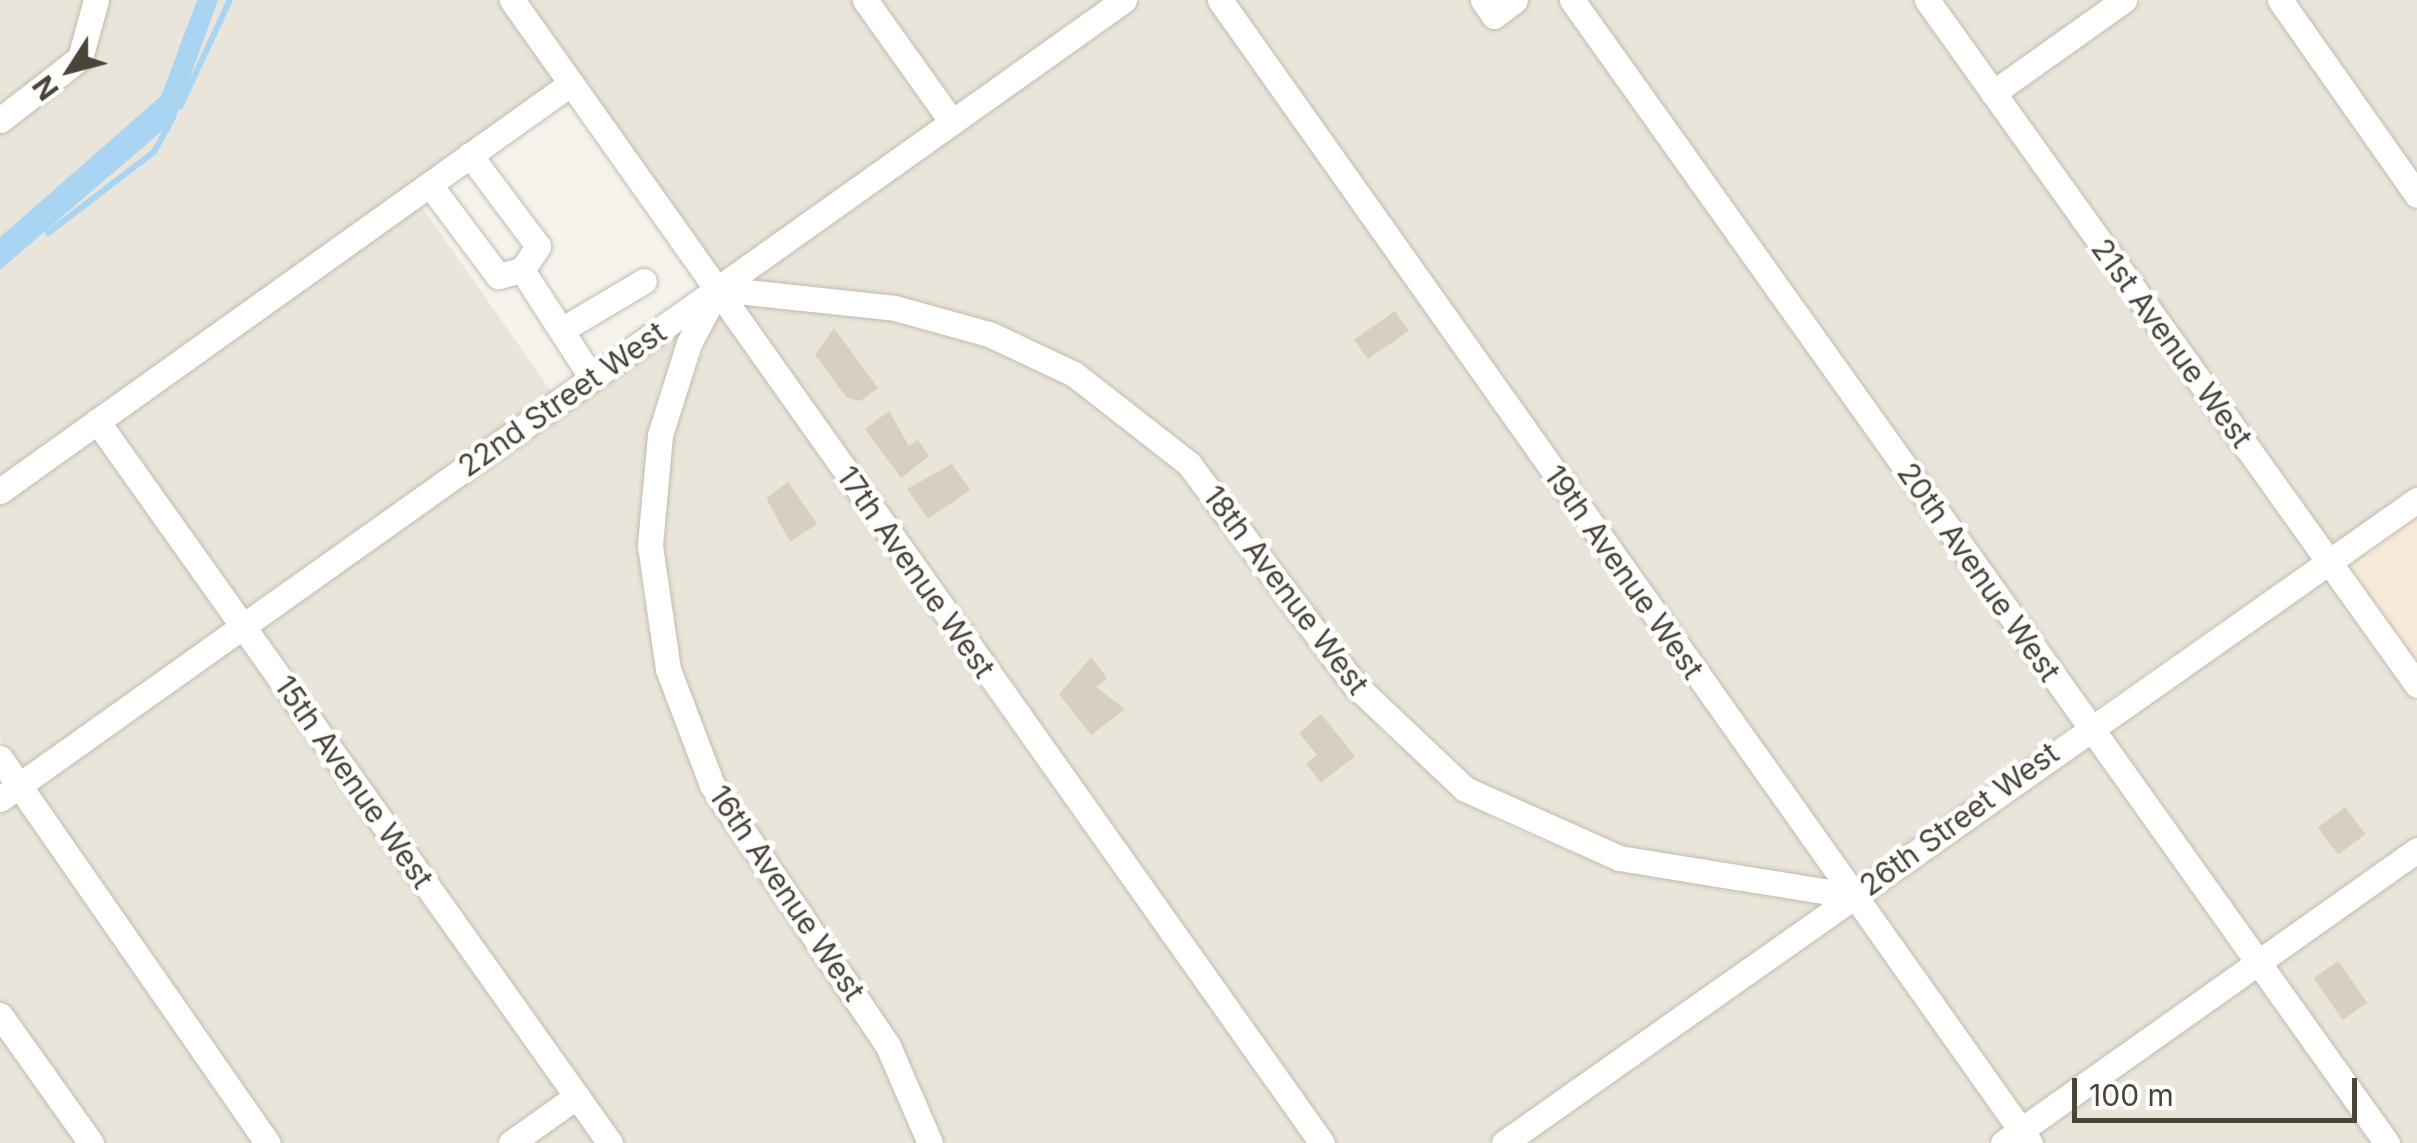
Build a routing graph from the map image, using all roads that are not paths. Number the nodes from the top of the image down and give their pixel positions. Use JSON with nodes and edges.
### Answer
{"nodes":[{"id":1,"x":96,"y":0,"type":"edge"},
{"id":2,"x":512,"y":0,"type":"edge"},
{"id":3,"x":865,"y":0,"type":"edge"},
{"id":4,"x":1124,"y":0,"type":"edge"},
{"id":5,"x":1220,"y":0,"type":"edge"},
{"id":6,"x":1483,"y":0,"type":"edge"},
{"id":7,"x":1516,"y":0,"type":"edge"},
{"id":8,"x":1572,"y":0,"type":"edge"},
{"id":9,"x":1927,"y":0,"type":"edge"},
{"id":10,"x":2124,"y":0,"type":"edge"},
{"id":11,"x":2280,"y":0,"type":"edge"},
{"id":12,"x":570,"y":84,"type":"junction"},
{"id":13,"x":1993,"y":93,"type":"junction"},
{"id":14,"x":0,"y":120,"type":"edge"},
{"id":15,"x":952,"y":122,"type":"junction"},
{"id":16,"x":470,"y":155,"type":"junction"},
{"id":17,"x":430,"y":185,"type":"junction"},
{"id":18,"x":2417,"y":194,"type":"edge"},
{"id":19,"x":510,"y":272,"type":"junction"},
{"id":20,"x":644,"y":281,"type":"dead end"},
{"id":21,"x":718,"y":289,"type":"junction"},
{"id":22,"x":563,"y":329,"type":"junction"},
{"id":23,"x":592,"y":378,"type":"junction"},
{"id":24,"x":97,"y":421,"type":"junction"},
{"id":25,"x":0,"y":491,"type":"edge"},
{"id":26,"x":2417,"y":500,"type":"edge"},
{"id":27,"x":2328,"y":560,"type":"junction"},
{"id":28,"x":244,"y":626,"type":"junction"},
{"id":29,"x":2417,"y":685,"type":"edge"},
{"id":30,"x":2088,"y":725,"type":"junction"},
{"id":31,"x":0,"y":758,"type":"edge"},
{"id":32,"x":10,"y":792,"type":"edge"},
{"id":33,"x":2417,"y":850,"type":"edge"},
{"id":34,"x":1853,"y":896,"type":"junction"},
{"id":35,"x":2258,"y":963,"type":"junction"},
{"id":36,"x":0,"y":1015,"type":"edge"},
{"id":37,"x":577,"y":1096,"type":"junction"},
{"id":38,"x":2018,"y":1139,"type":"edge"},
{"id":39,"x":91,"y":1143,"type":"edge"},
{"id":40,"x":268,"y":1143,"type":"edge"},
{"id":41,"x":512,"y":1143,"type":"edge"},
{"id":42,"x":610,"y":1143,"type":"edge"},
{"id":43,"x":930,"y":1143,"type":"edge"},
{"id":44,"x":1322,"y":1143,"type":"edge"},
{"id":45,"x":1504,"y":1143,"type":"edge"},
{"id":46,"x":2386,"y":1143,"type":"edge"}],
"edges":[{"from":1,"to":14,"type":"street"},
{"from":2,"to":12,"type":"street","name":"17th Avenue West"},
{"from":3,"to":15,"type":"street"},
{"from":4,"to":15,"type":"street","name":"22nd Street West"},
{"from":5,"to":34,"type":"street","name":"19th Avenue West"},
{"from":6,"to":7,"type":"street"},
{"from":8,"to":30,"type":"street","name":"20th Avenue West"},
{"from":9,"to":13,"type":"street","name":"21st Avenue West"},
{"from":10,"to":13,"type":"street"},
{"from":11,"to":18,"type":"street"},
{"from":12,"to":16,"type":"street"},
{"from":12,"to":21,"type":"street","name":"17th Avenue West"},
{"from":13,"to":27,"type":"street","name":"21st Avenue West"},
{"from":15,"to":21,"type":"street","name":"22nd Street West"},
{"from":16,"to":17,"type":"street"},
{"from":16,"to":19,"type":"street"},
{"from":17,"to":19,"type":"street"},
{"from":17,"to":24,"type":"street"},
{"from":19,"to":22,"type":"street"},
{"from":20,"to":22,"type":"street"},
{"from":21,"to":23,"type":"street","name":"22nd Street West"},
{"from":21,"to":34,"type":"street","name":"18th Avenue West"},
{"from":21,"to":43,"type":"street","name":"16th Avenue West"},
{"from":21,"to":44,"type":"street","name":"17th Avenue West"},
{"from":22,"to":23,"type":"street"},
{"from":23,"to":28,"type":"street","name":"22nd Street West"},
{"from":24,"to":25,"type":"street"},
{"from":24,"to":28,"type":"street","name":"15th Avenue West"},
{"from":26,"to":27,"type":"street","name":"26th Street West"},
{"from":27,"to":29,"type":"street","name":"21st Avenue West"},
{"from":27,"to":30,"type":"street","name":"26th Street West"},
{"from":28,"to":32,"type":"street","name":"22nd Street West"},
{"from":28,"to":37,"type":"street","name":"15th Avenue West"},
{"from":30,"to":34,"type":"street","name":"26th Street West"},
{"from":30,"to":35,"type":"street","name":"20th Avenue West"},
{"from":31,"to":32,"type":"street"},
{"from":32,"to":40,"type":"street"},
{"from":33,"to":35,"type":"street"},
{"from":34,"to":38,"type":"street","name":"19th Avenue West"},
{"from":34,"to":45,"type":"street","name":"26th Street West"},
{"from":35,"to":38,"type":"street"},
{"from":35,"to":46,"type":"street","name":"20th Avenue West"},
{"from":36,"to":39,"type":"street"},
{"from":37,"to":41,"type":"street"},
{"from":37,"to":42,"type":"street","name":"15th Avenue West"}]}
